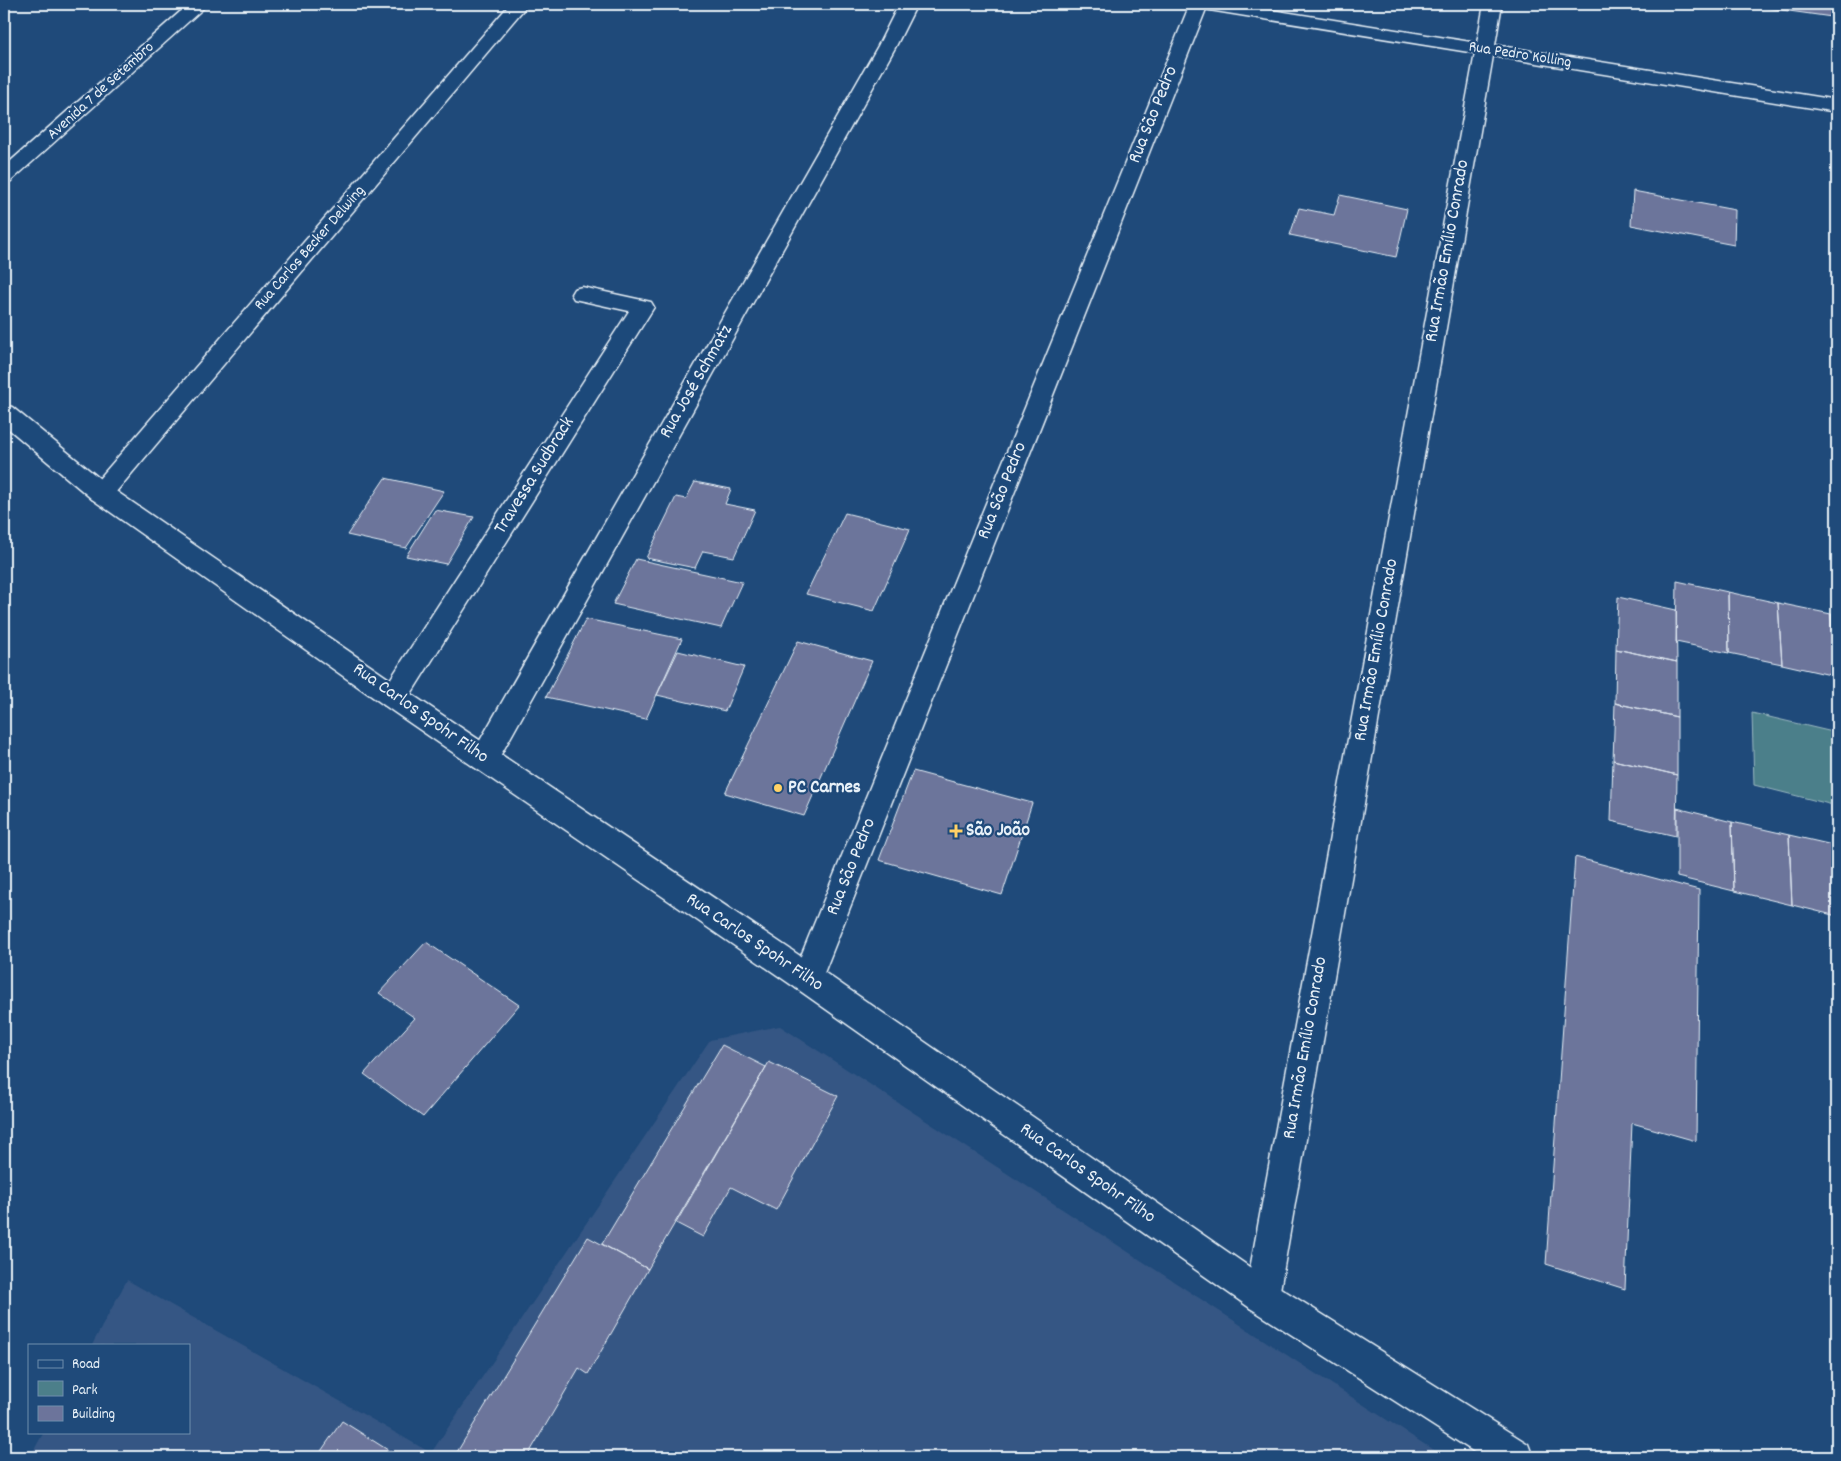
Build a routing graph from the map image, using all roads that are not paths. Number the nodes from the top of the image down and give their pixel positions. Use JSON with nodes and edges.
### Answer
{"nodes":[{"id":1,"x":199,"y":4,"type":"edge"},
{"id":2,"x":518,"y":4,"type":"edge"},
{"id":3,"x":908,"y":4,"type":"edge"},
{"id":4,"x":1201,"y":4,"type":"edge"},
{"id":5,"x":1493,"y":4,"type":"edge"},
{"id":6,"x":1484,"y":49,"type":"junction"},
{"id":7,"x":1837,"y":106,"type":"edge"},
{"id":8,"x":4,"y":178,"type":"edge"},
{"id":9,"x":582,"y":294,"type":"dead end"},
{"id":10,"x":4,"y":414,"type":"edge"},
{"id":11,"x":101,"y":493,"type":"junction"},
{"id":12,"x":394,"y":697,"type":"junction"},
{"id":13,"x":484,"y":759,"type":"junction"},
{"id":14,"x":807,"y":978,"type":"junction"},
{"id":15,"x":1262,"y":1296,"type":"junction"},
{"id":16,"x":1515,"y":1457,"type":"edge"}],
"edges":[{"from":1,"to":8,"type":"street","name":"Avenida 7 de Setembro"},
{"from":2,"to":11,"type":"street","name":"Rua Carlos Becker Delwing"},
{"from":3,"to":13,"type":"street","name":"Rua José Schmatz"},
{"from":4,"to":6,"type":"street","name":"Rua Pedro Kolling"},
{"from":4,"to":14,"type":"street","name":"Rua São Pedro"},
{"from":5,"to":6,"type":"street","name":"Rua Irmão Emílio Conrado"},
{"from":6,"to":7,"type":"street","name":"Rua Pedro Kolling"},
{"from":6,"to":15,"type":"street","name":"Rua Irmão Emílio Conrado"},
{"from":9,"to":12,"type":"street","name":"Travessa Sudbrack"},
{"from":10,"to":11,"type":"street","name":"Rua Carlos Spohr Filho"},
{"from":11,"to":12,"type":"street","name":"Rua Carlos Spohr Filho"},
{"from":12,"to":13,"type":"street","name":"Rua Carlos Spohr Filho"},
{"from":13,"to":14,"type":"street","name":"Rua Carlos Spohr Filho"},
{"from":14,"to":15,"type":"street","name":"Rua Carlos Spohr Filho"},
{"from":15,"to":16,"type":"street","name":"Rua Carlos Spohr Filho"}]}
